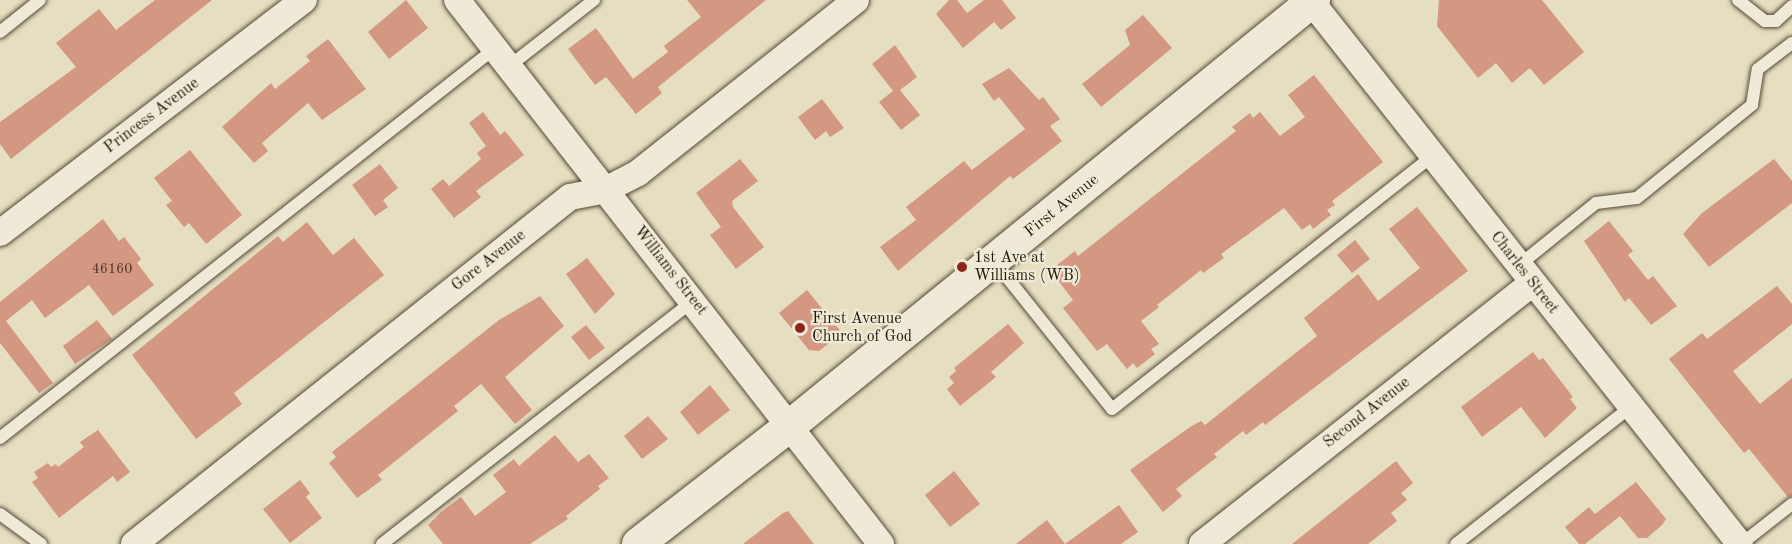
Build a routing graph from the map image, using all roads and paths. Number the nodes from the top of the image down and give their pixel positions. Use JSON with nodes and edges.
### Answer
{"nodes":[{"id":1,"x":40,"y":0,"type":"edge"},
{"id":2,"x":304,"y":0,"type":"edge"},
{"id":3,"x":457,"y":0,"type":"edge"},
{"id":4,"x":594,"y":0,"type":"edge"},
{"id":5,"x":856,"y":0,"type":"edge"},
{"id":6,"x":1738,"y":0,"type":"edge"},
{"id":7,"x":1312,"y":1,"type":"edge"},
{"id":8,"x":1792,"y":6,"type":"edge"},
{"id":9,"x":0,"y":32,"type":"edge"},
{"id":10,"x":1792,"y":43,"type":"edge"},
{"id":11,"x":501,"y":58,"type":"junction"},
{"id":12,"x":1432,"y":156,"type":"junction"},
{"id":13,"x":605,"y":190,"type":"junction"},
{"id":14,"x":0,"y":233,"type":"edge"},
{"id":15,"x":994,"y":261,"type":"junction"},
{"id":16,"x":1525,"y":274,"type":"junction"},
{"id":17,"x":693,"y":301,"type":"junction"},
{"id":18,"x":1632,"y":406,"type":"junction"},
{"id":19,"x":791,"y":425,"type":"junction"},
{"id":20,"x":0,"y":438,"type":"edge"},
{"id":21,"x":1792,"y":504,"type":"edge"},
{"id":22,"x":0,"y":514,"type":"edge"},
{"id":23,"x":1733,"y":542,"type":"edge"},
{"id":24,"x":41,"y":544,"type":"edge"},
{"id":25,"x":134,"y":544,"type":"edge"},
{"id":26,"x":382,"y":544,"type":"edge"},
{"id":27,"x":638,"y":544,"type":"edge"},
{"id":28,"x":881,"y":544,"type":"edge"},
{"id":29,"x":1202,"y":544,"type":"edge"},
{"id":30,"x":1456,"y":544,"type":"edge"}],
"edges":[{"from":1,"to":9,"type":"lane"},
{"from":2,"to":14,"type":"street","name":"Princess Avenue"},
{"from":3,"to":11,"type":"street","name":"Williams Street"},
{"from":4,"to":11,"type":"lane"},
{"from":5,"to":13,"type":"street","name":"Gore Avenue"},
{"from":6,"to":8,"type":"lane"},
{"from":7,"to":12,"type":"street","name":"Charles Street"},
{"from":7,"to":15,"type":"street","name":"First Avenue"},
{"from":10,"to":16,"type":"lane"},
{"from":11,"to":13,"type":"street","name":"Williams Street"},
{"from":11,"to":20,"type":"lane"},
{"from":12,"to":15,"type":"lane"},
{"from":12,"to":16,"type":"street","name":"Charles Street"},
{"from":13,"to":17,"type":"street","name":"Williams Street"},
{"from":13,"to":25,"type":"street","name":"Gore Avenue"},
{"from":15,"to":19,"type":"street","name":"First Avenue"},
{"from":16,"to":18,"type":"street","name":"Charles Street"},
{"from":16,"to":29,"type":"street","name":"Second Avenue"},
{"from":17,"to":19,"type":"street","name":"Williams Street"},
{"from":17,"to":26,"type":"lane"},
{"from":18,"to":23,"type":"street","name":"Charles Street"},
{"from":18,"to":30,"type":"lane"},
{"from":19,"to":27,"type":"street","name":"First Avenue"},
{"from":19,"to":28,"type":"street","name":"Williams Street"},
{"from":21,"to":23,"type":"lane"},
{"from":22,"to":24,"type":"lane"}]}
